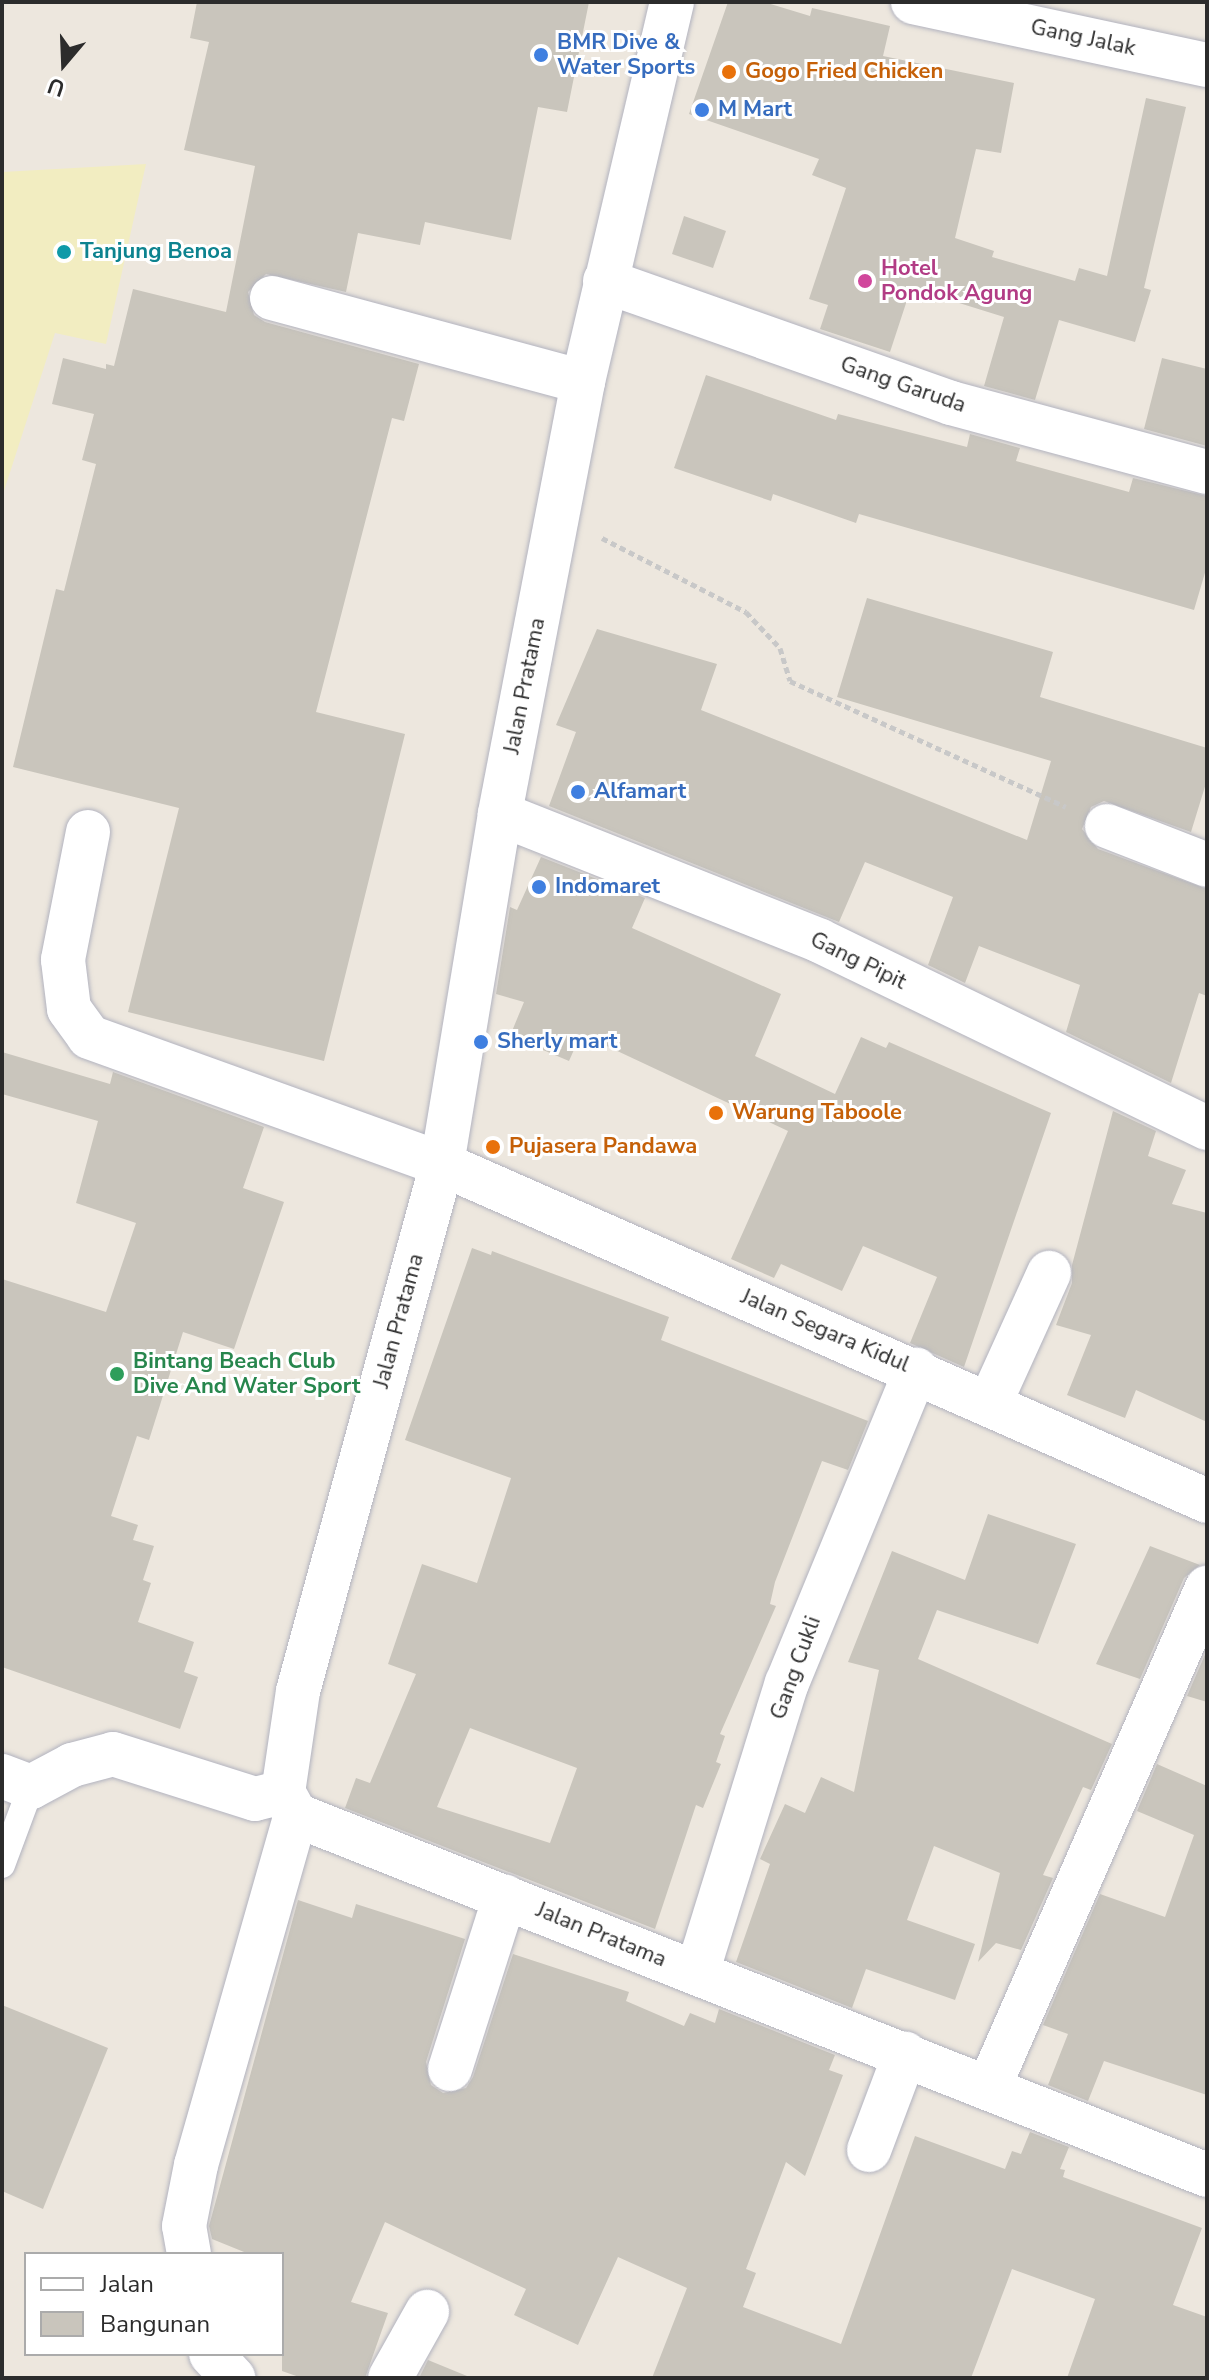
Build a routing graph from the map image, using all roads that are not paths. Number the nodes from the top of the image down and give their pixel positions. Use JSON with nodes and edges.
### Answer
{"nodes":[{"id":1,"x":672,"y":2,"type":"edge"},
{"id":2,"x":913,"y":2,"type":"edge"},
{"id":3,"x":1207,"y":65,"type":"edge"},
{"id":4,"x":605,"y":281,"type":"junction"},
{"id":5,"x":272,"y":298,"type":"dead end"},
{"id":6,"x":583,"y":382,"type":"junction"},
{"id":7,"x":1207,"y":472,"type":"edge"},
{"id":8,"x":500,"y":814,"type":"junction"},
{"id":9,"x":1107,"y":826,"type":"road end"},
{"id":10,"x":88,"y":832,"type":"dead end"},
{"id":11,"x":1207,"y":865,"type":"edge"},
{"id":12,"x":1207,"y":1128,"type":"edge"},
{"id":13,"x":442,"y":1164,"type":"junction"},
{"id":14,"x":1049,"y":1273,"type":"dead end"},
{"id":15,"x":916,"y":1370,"type":"junction"},
{"id":16,"x":990,"y":1403,"type":"junction"},
{"id":17,"x":1207,"y":1501,"type":"edge"},
{"id":18,"x":1207,"y":1588,"type":"edge"},
{"id":19,"x":17,"y":1782,"type":"edge"},
{"id":20,"x":290,"y":1803,"type":"junction"},
{"id":21,"x":2,"y":1865,"type":"edge"},
{"id":22,"x":505,"y":1897,"type":"junction"},
{"id":23,"x":697,"y":1973,"type":"junction"},
{"id":24,"x":905,"y":2054,"type":"junction"},
{"id":25,"x":450,"y":2069,"type":"dead end"},
{"id":26,"x":989,"y":2087,"type":"junction"},
{"id":27,"x":869,"y":2150,"type":"dead end"},
{"id":28,"x":1207,"y":2175,"type":"edge"},
{"id":29,"x":189,"y":2252,"type":"edge"},
{"id":30,"x":427,"y":2312,"type":"dead end"},
{"id":31,"x":213,"y":2356,"type":"edge"},
{"id":32,"x":233,"y":2378,"type":"edge"},
{"id":33,"x":390,"y":2378,"type":"edge"}],
"edges":[{"from":1,"to":4,"type":"street","name":"Jalan Pratama"},
{"from":2,"to":3,"type":"street","name":"Gang Jalak"},
{"from":4,"to":6,"type":"street","name":"Jalan Pratama"},
{"from":4,"to":7,"type":"street","name":"Gang Garuda"},
{"from":5,"to":6,"type":"street"},
{"from":6,"to":8,"type":"street","name":"Jalan Pratama"},
{"from":8,"to":12,"type":"street","name":"Gang Pipit"},
{"from":8,"to":13,"type":"street","name":"Jalan Pratama"},
{"from":9,"to":11,"type":"street"},
{"from":10,"to":13,"type":"street","name":"Jalan Segara Kidul"},
{"from":13,"to":15,"type":"street","name":"Jalan Segara Kidul"},
{"from":13,"to":20,"type":"street","name":"Jalan Pratama"},
{"from":14,"to":16,"type":"street"},
{"from":15,"to":16,"type":"street","name":"Jalan Segara Kidul"},
{"from":15,"to":23,"type":"street","name":"Gang Cukli"},
{"from":16,"to":17,"type":"street","name":"Jalan Segara Kidul"},
{"from":18,"to":26,"type":"street"},
{"from":19,"to":20,"type":"street"},
{"from":19,"to":21,"type":"lane"},
{"from":20,"to":22,"type":"street","name":"Jalan Pratama"},
{"from":20,"to":29,"type":"street"},
{"from":22,"to":23,"type":"street","name":"Jalan Pratama"},
{"from":22,"to":25,"type":"street"},
{"from":23,"to":24,"type":"street","name":"Jalan Pratama"},
{"from":24,"to":26,"type":"street","name":"Jalan Pratama"},
{"from":24,"to":27,"type":"street"},
{"from":26,"to":28,"type":"street","name":"Jalan Pratama"},
{"from":30,"to":33,"type":"street"},
{"from":31,"to":32,"type":"street"}]}
